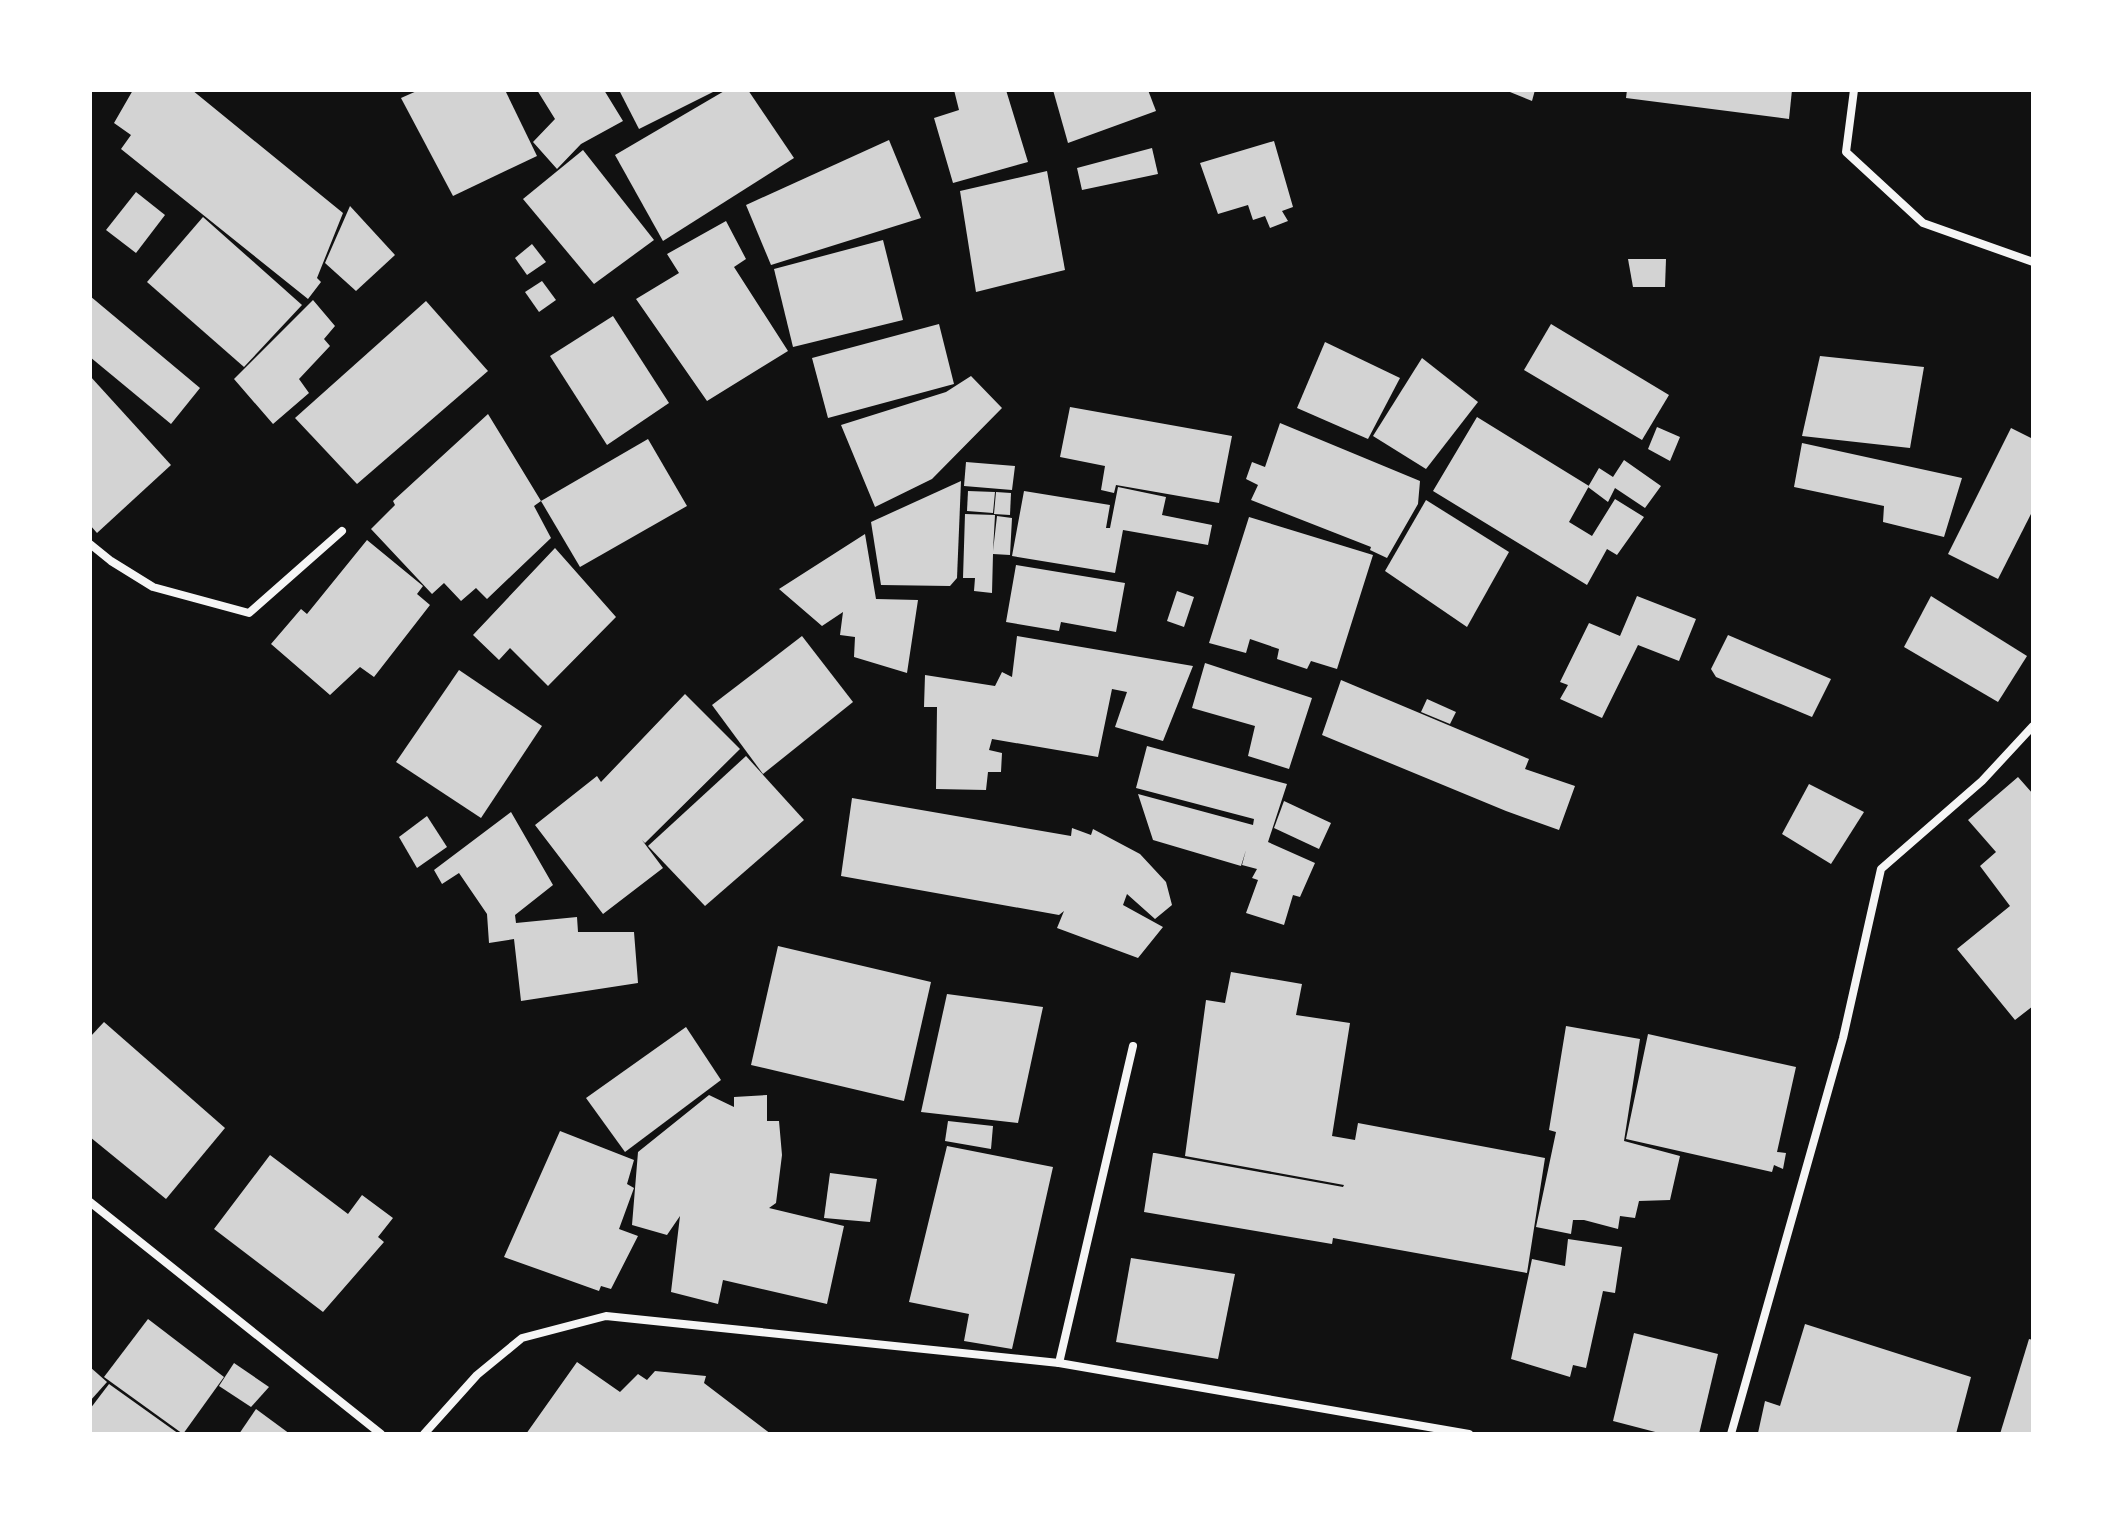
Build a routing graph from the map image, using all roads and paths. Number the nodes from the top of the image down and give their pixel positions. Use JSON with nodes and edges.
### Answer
{"nodes":[{"id":1,"x":1854,"y":90,"type":"edge"},
{"id":2,"x":2033,"y":262,"type":"edge"},
{"id":3,"x":342,"y":531,"type":"dead end"},
{"id":4,"x":90,"y":544,"type":"edge"},
{"id":5,"x":2033,"y":726,"type":"edge"},
{"id":6,"x":1133,"y":1046,"type":"dead end"},
{"id":7,"x":90,"y":1202,"type":"edge"},
{"id":8,"x":1059,"y":1363,"type":"junction"},
{"id":9,"x":381,"y":1434,"type":"edge"},
{"id":10,"x":424,"y":1434,"type":"edge"},
{"id":11,"x":1469,"y":1434,"type":"edge"},
{"id":12,"x":1731,"y":1434,"type":"edge"}],
"edges":[{"from":1,"to":2,"type":"street"},
{"from":3,"to":4,"type":"street"},
{"from":5,"to":12,"type":"street"},
{"from":6,"to":8,"type":"street"},
{"from":7,"to":9,"type":"street"},
{"from":8,"to":10,"type":"street"},
{"from":8,"to":11,"type":"street"}]}
